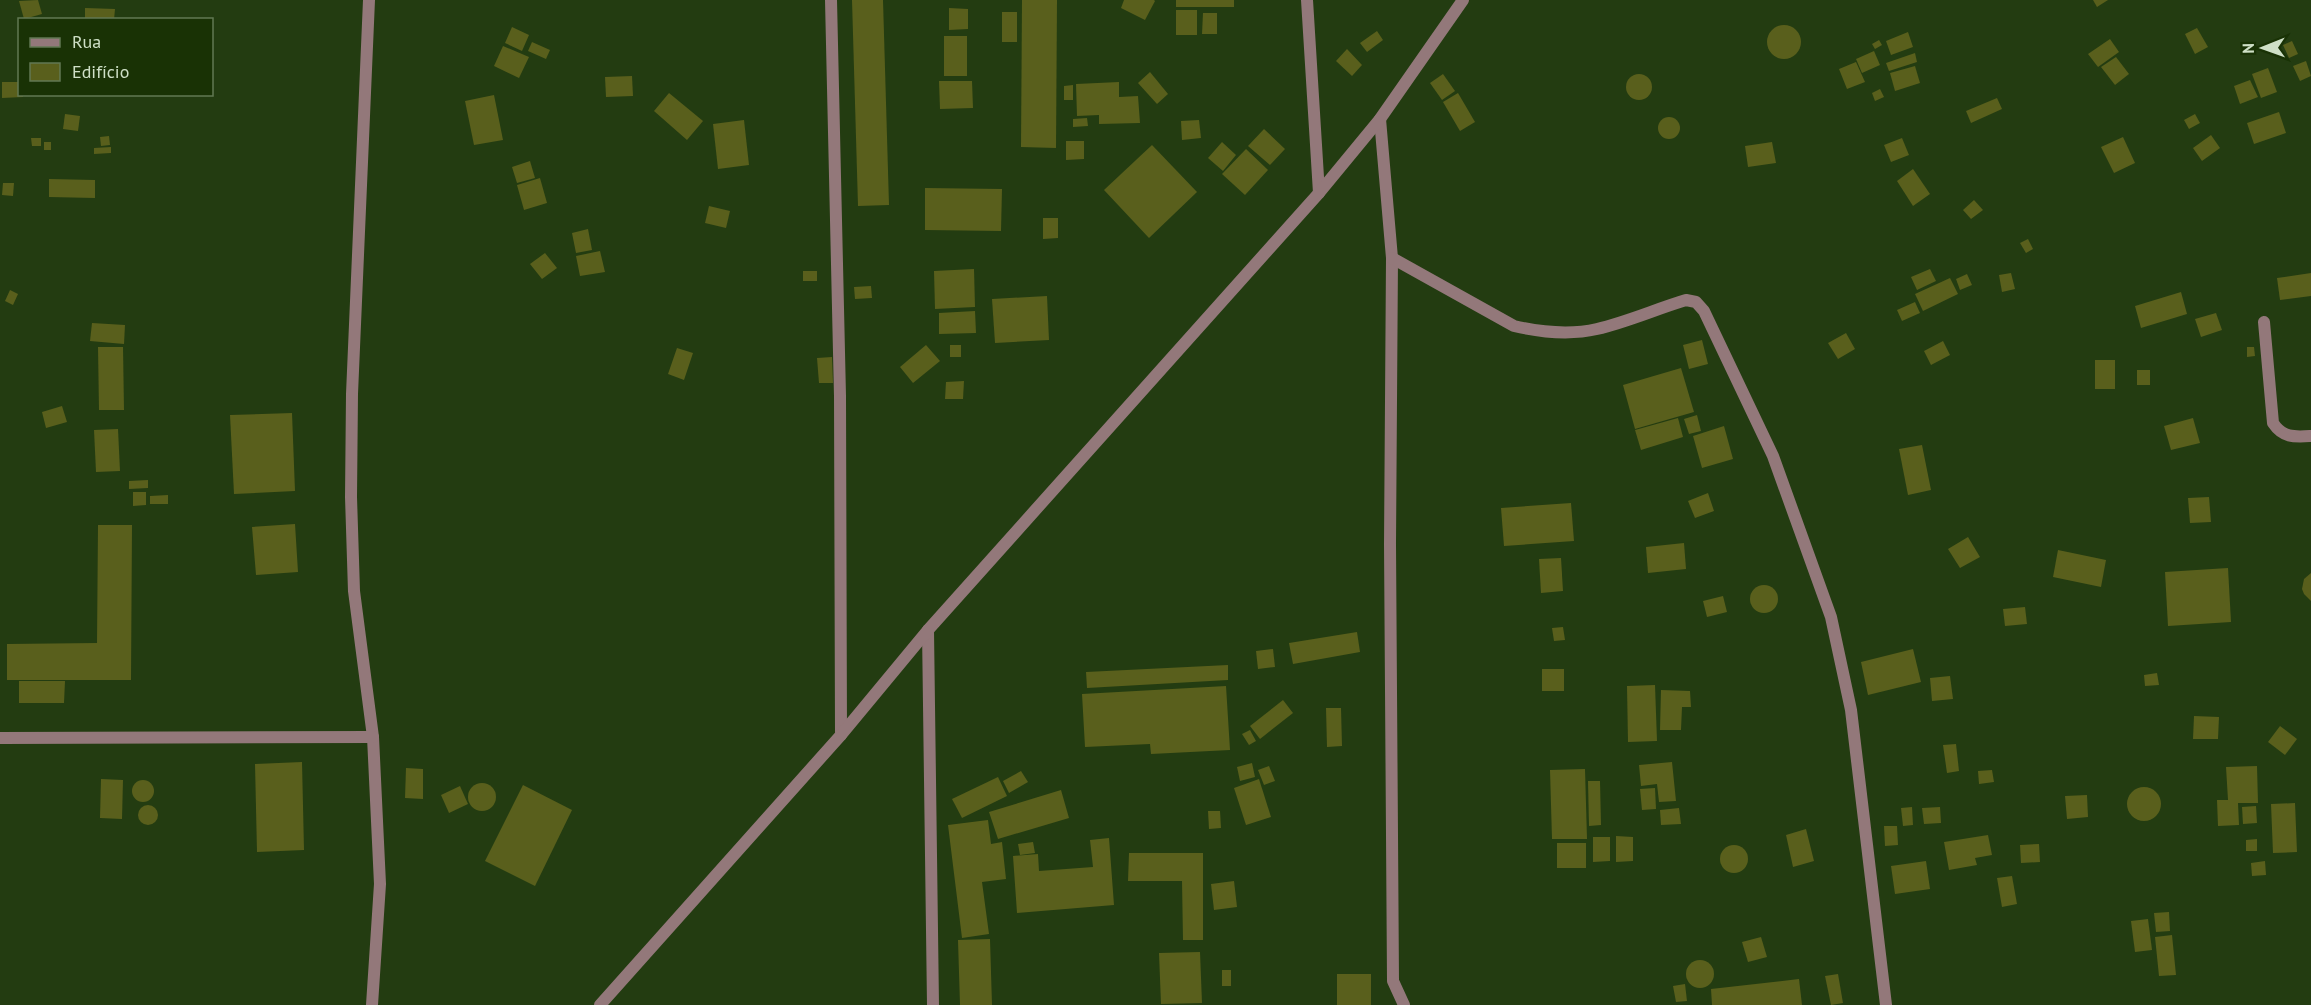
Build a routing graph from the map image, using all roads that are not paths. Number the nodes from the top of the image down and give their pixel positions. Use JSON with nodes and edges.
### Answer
{"nodes":[{"id":1,"x":369,"y":0,"type":"edge"},
{"id":2,"x":831,"y":0,"type":"edge"},
{"id":3,"x":1307,"y":0,"type":"edge"},
{"id":4,"x":1463,"y":0,"type":"edge"},
{"id":5,"x":1380,"y":119,"type":"junction"},
{"id":6,"x":1319,"y":193,"type":"junction"},
{"id":7,"x":1392,"y":258,"type":"junction"},
{"id":8,"x":2264,"y":322,"type":"dead end"},
{"id":9,"x":2311,"y":435,"type":"edge"},
{"id":10,"x":928,"y":630,"type":"junction"},
{"id":11,"x":841,"y":735,"type":"junction"},
{"id":12,"x":373,"y":737,"type":"junction"},
{"id":13,"x":0,"y":738,"type":"edge"},
{"id":14,"x":1393,"y":981,"type":"junction"},
{"id":15,"x":372,"y":1005,"type":"edge"},
{"id":16,"x":600,"y":1005,"type":"edge"},
{"id":17,"x":933,"y":1005,"type":"edge"},
{"id":18,"x":1393,"y":1005,"type":"edge"},
{"id":19,"x":1404,"y":1005,"type":"edge"},
{"id":20,"x":1886,"y":1005,"type":"edge"}],
"edges":[{"from":1,"to":12,"type":"street"},
{"from":2,"to":11,"type":"street"},
{"from":3,"to":6,"type":"street"},
{"from":4,"to":5,"type":"street"},
{"from":5,"to":6,"type":"street"},
{"from":5,"to":7,"type":"street"},
{"from":6,"to":10,"type":"street"},
{"from":7,"to":14,"type":"street"},
{"from":7,"to":20,"type":"street"},
{"from":8,"to":9,"type":"street"},
{"from":10,"to":11,"type":"street"},
{"from":10,"to":17,"type":"street"},
{"from":11,"to":16,"type":"street"},
{"from":12,"to":13,"type":"street"},
{"from":12,"to":15,"type":"street"},
{"from":14,"to":18,"type":"street"},
{"from":14,"to":19,"type":"street"}]}
